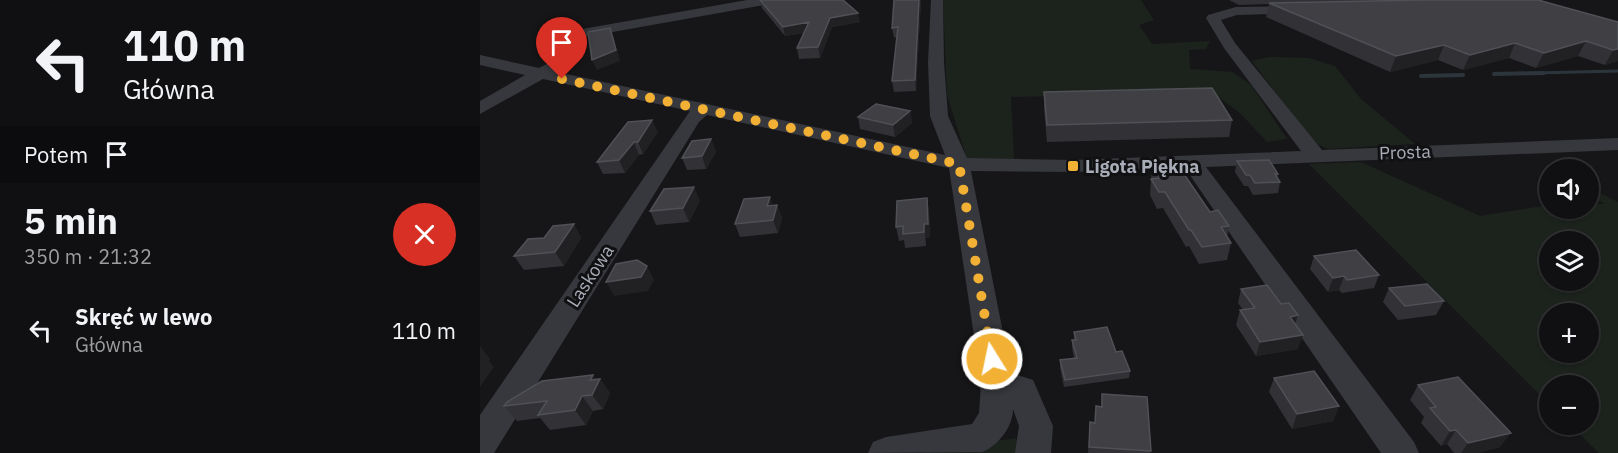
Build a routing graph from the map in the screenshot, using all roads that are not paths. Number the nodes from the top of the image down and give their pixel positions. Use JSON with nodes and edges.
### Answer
{"nodes":[{"id":1,"x":769,"y":0,"type":"edge"},
{"id":2,"x":937,"y":0,"type":"edge"},
{"id":3,"x":1320,"y":10,"type":"edge"},
{"id":4,"x":480,"y":60,"type":"edge"},
{"id":5,"x":539,"y":73,"type":"junction"},
{"id":6,"x":480,"y":109,"type":"edge"},
{"id":7,"x":702,"y":110,"type":"junction"},
{"id":8,"x":1618,"y":144,"type":"edge"},
{"id":9,"x":1316,"y":156,"type":"junction"},
{"id":10,"x":1191,"y":161,"type":"junction"},
{"id":11,"x":946,"y":162,"type":"junction"},
{"id":12,"x":997,"y":382,"type":"junction"},
{"id":13,"x":480,"y":444,"type":"edge"},
{"id":14,"x":886,"y":453,"type":"edge"},
{"id":15,"x":1033,"y":453,"type":"edge"},
{"id":16,"x":1401,"y":453,"type":"edge"}],
"edges":[{"from":1,"to":5,"type":"street"},
{"from":2,"to":11,"type":"street"},
{"from":3,"to":9,"type":"street"},
{"from":4,"to":5,"type":"street","name":"Prosta"},
{"from":5,"to":6,"type":"street"},
{"from":5,"to":7,"type":"street","name":"Prosta"},
{"from":7,"to":11,"type":"street","name":"Prosta"},
{"from":7,"to":13,"type":"street","name":"Laskowa"},
{"from":8,"to":9,"type":"street","name":"Prosta"},
{"from":9,"to":10,"type":"street","name":"Prosta"},
{"from":10,"to":11,"type":"street","name":"Prosta"},
{"from":10,"to":16,"type":"street"},
{"from":11,"to":12,"type":"street"},
{"from":12,"to":14,"type":"street"},
{"from":12,"to":15,"type":"street"}]}
